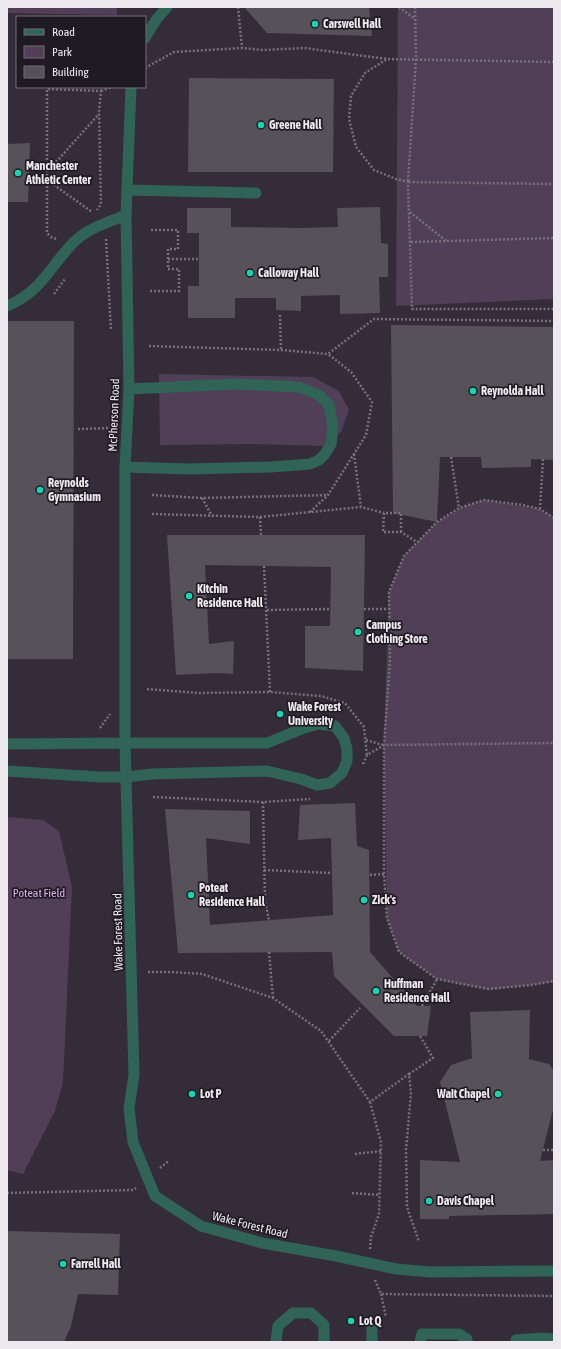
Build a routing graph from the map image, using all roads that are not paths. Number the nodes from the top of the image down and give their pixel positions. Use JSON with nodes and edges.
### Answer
{"nodes":[{"id":1,"x":156,"y":7,"type":"edge"},
{"id":2,"x":167,"y":7,"type":"edge"},
{"id":3,"x":156,"y":20,"type":"junction"},
{"id":4,"x":146,"y":36,"type":"edge"},
{"id":5,"x":131,"y":88,"type":"edge"},
{"id":6,"x":127,"y":190,"type":"junction"},
{"id":7,"x":256,"y":193,"type":"dead end"},
{"id":8,"x":126,"y":215,"type":"junction"},
{"id":9,"x":7,"y":306,"type":"edge"},
{"id":10,"x":129,"y":389,"type":"junction"},
{"id":11,"x":125,"y":467,"type":"junction"},
{"id":12,"x":125,"y":743,"type":"junction"},
{"id":13,"x":7,"y":744,"type":"edge"},
{"id":14,"x":7,"y":771,"type":"edge"},
{"id":15,"x":126,"y":777,"type":"junction"},
{"id":16,"x":554,"y":1271,"type":"edge"},
{"id":17,"x":372,"y":1325,"type":"dead end"},
{"id":18,"x":554,"y":1339,"type":"edge"},
{"id":19,"x":276,"y":1342,"type":"edge"},
{"id":20,"x":324,"y":1342,"type":"edge"},
{"id":21,"x":372,"y":1342,"type":"edge"},
{"id":22,"x":420,"y":1342,"type":"edge"},
{"id":23,"x":467,"y":1342,"type":"edge"},
{"id":24,"x":516,"y":1342,"type":"edge"}],
"edges":[{"from":1,"to":3,"type":"street"},
{"from":2,"to":3,"type":"street"},
{"from":3,"to":4,"type":"street"},
{"from":5,"to":6,"type":"street","name":"McPherson Road"},
{"from":6,"to":7,"type":"street"},
{"from":6,"to":8,"type":"street","name":"McPherson Road"},
{"from":8,"to":9,"type":"street"},
{"from":8,"to":10,"type":"street","name":"McPherson Road"},
{"from":10,"to":11,"type":"street","name":"McPherson Road"},
{"from":10,"to":11,"type":"street"},
{"from":11,"to":12,"type":"street","name":"McPherson Road"},
{"from":12,"to":13,"type":"street"},
{"from":12,"to":15,"type":"street","name":"Wake Forest Road"},
{"from":12,"to":15,"type":"street"},
{"from":14,"to":15,"type":"street"},
{"from":15,"to":16,"type":"street","name":"Wake Forest Road"},
{"from":17,"to":21,"type":"street"},
{"from":18,"to":24,"type":"street"},
{"from":19,"to":20,"type":"street"},
{"from":22,"to":23,"type":"street"}]}
